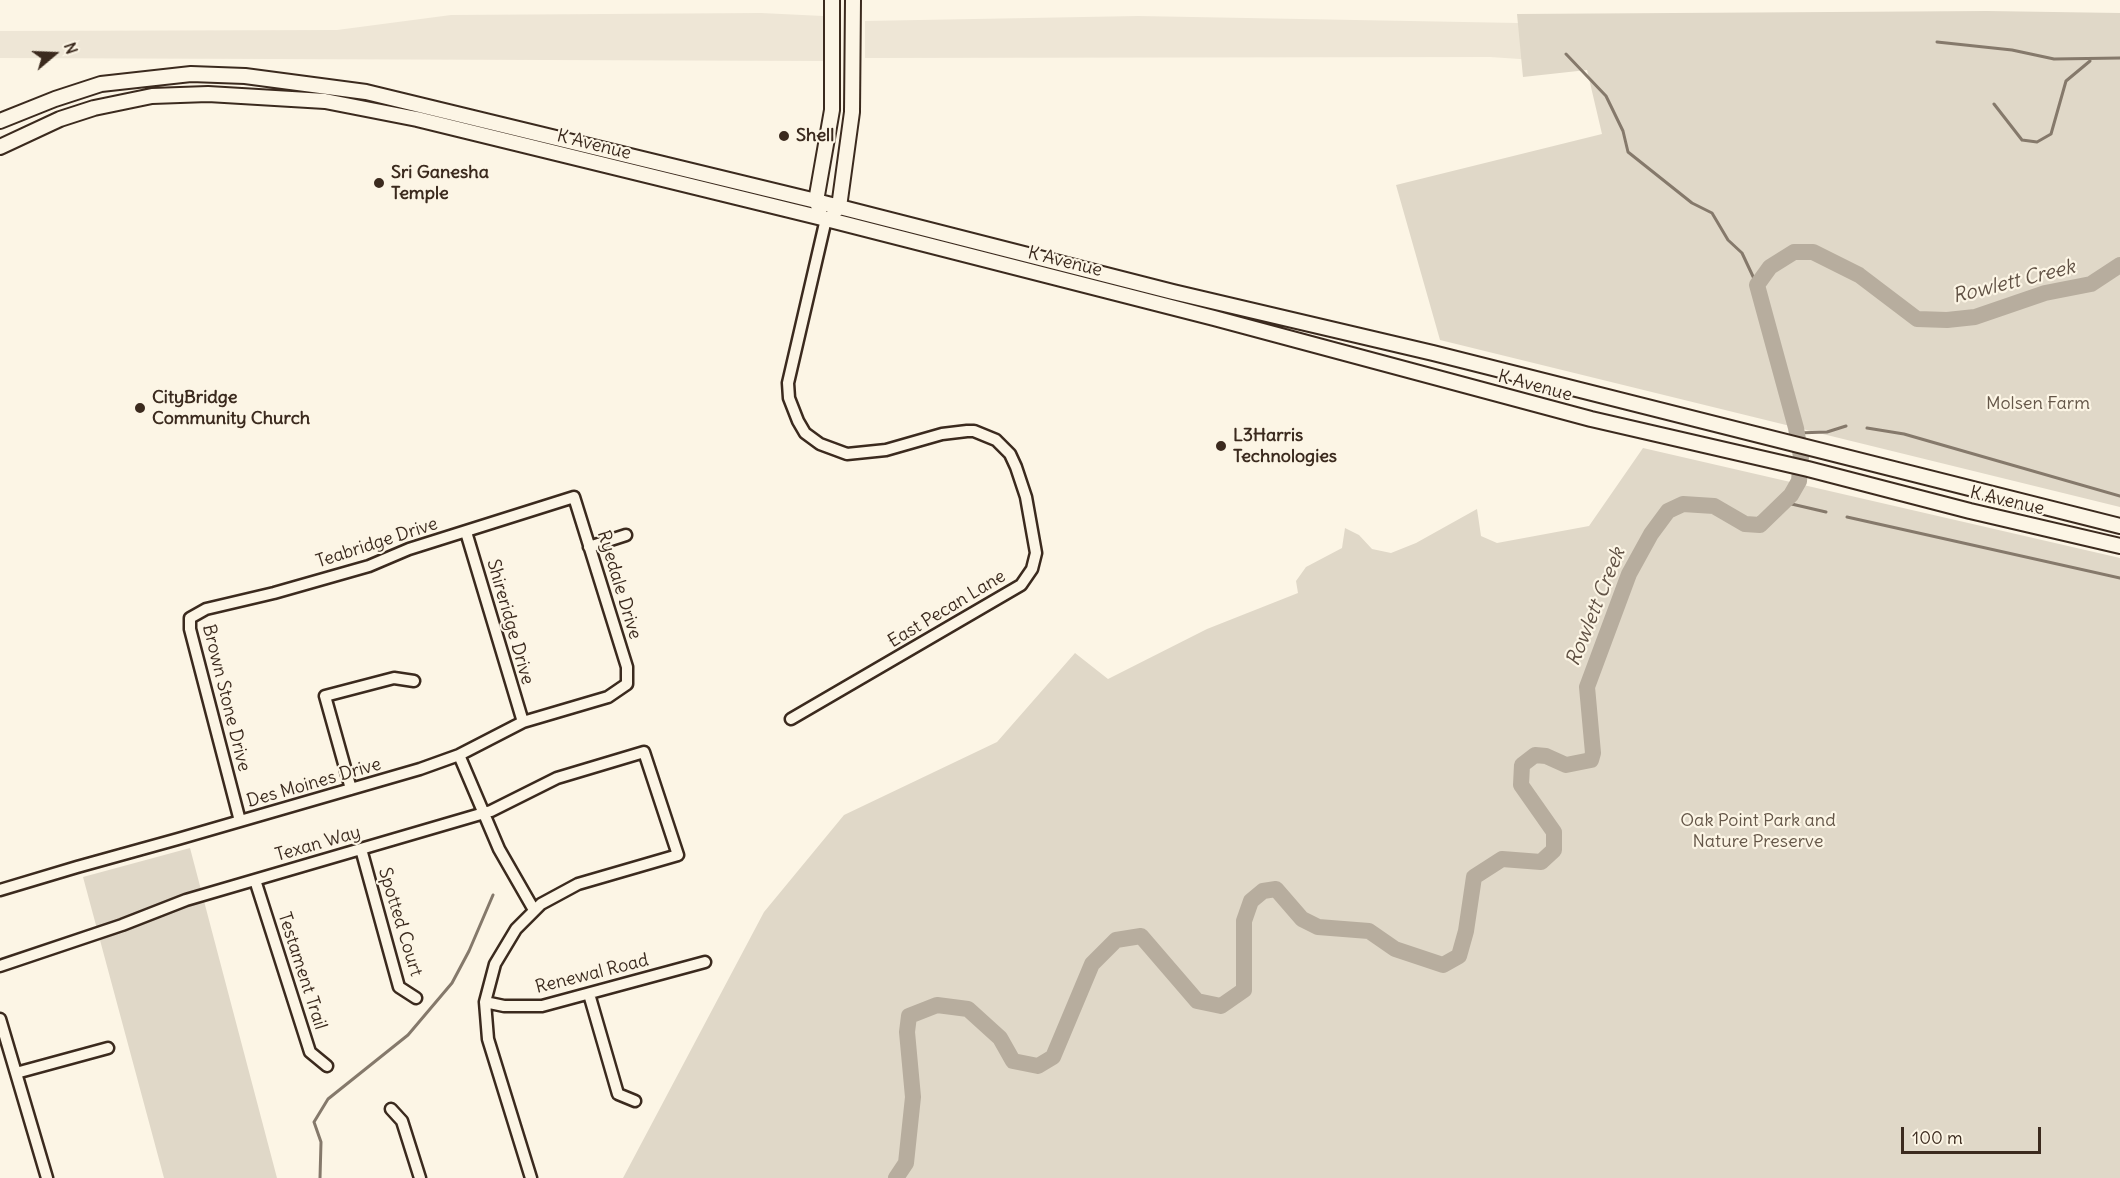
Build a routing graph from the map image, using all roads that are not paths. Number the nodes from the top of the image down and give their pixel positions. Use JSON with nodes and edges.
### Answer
{"nodes":[{"id":1,"x":832,"y":0,"type":"edge"},
{"id":2,"x":853,"y":0,"type":"edge"},
{"id":3,"x":124,"y":80,"type":"junction"},
{"id":4,"x":127,"y":100,"type":"junction"},
{"id":5,"x":832,"y":110,"type":"junction"},
{"id":6,"x":852,"y":112,"type":"junction"},
{"id":7,"x":0,"y":121,"type":"edge"},
{"id":8,"x":564,"y":141,"type":"junction"},
{"id":9,"x":1,"y":143,"type":"edge"},
{"id":10,"x":561,"y":156,"type":"junction"},
{"id":11,"x":690,"y":171,"type":"junction"},
{"id":12,"x":686,"y":186,"type":"junction"},
{"id":13,"x":816,"y":201,"type":"junction"},
{"id":14,"x":839,"y":207,"type":"junction"},
{"id":15,"x":826,"y":219,"type":"junction"},
{"id":16,"x":1173,"y":292,"type":"junction"},
{"id":17,"x":1171,"y":308,"type":"junction"},
{"id":18,"x":1319,"y":327,"type":"junction"},
{"id":19,"x":1315,"y":346,"type":"junction"},
{"id":20,"x":1493,"y":368,"type":"junction"},
{"id":21,"x":1488,"y":392,"type":"junction"},
{"id":22,"x":574,"y":497,"type":"joint"},
{"id":23,"x":2120,"y":526,"type":"edge"},
{"id":24,"x":466,"y":531,"type":"junction"},
{"id":25,"x":626,"y":535,"type":"dead end"},
{"id":26,"x":2120,"y":546,"type":"edge"},
{"id":27,"x":590,"y":547,"type":"junction"},
{"id":28,"x":190,"y":618,"type":"joint"},
{"id":29,"x":414,"y":681,"type":"dead end"},
{"id":30,"x":627,"y":684,"type":"joint"},
{"id":31,"x":791,"y":719,"type":"dead end"},
{"id":32,"x":523,"y":722,"type":"junction"},
{"id":33,"x":459,"y":755,"type":"junction"},
{"id":34,"x":351,"y":789,"type":"junction"},
{"id":35,"x":483,"y":813,"type":"junction"},
{"id":36,"x":240,"y":821,"type":"junction"},
{"id":37,"x":361,"y":849,"type":"junction"},
{"id":38,"x":255,"y":880,"type":"junction"},
{"id":39,"x":0,"y":890,"type":"edge"},
{"id":40,"x":534,"y":910,"type":"junction"},
{"id":41,"x":705,"y":962,"type":"dead end"},
{"id":42,"x":0,"y":966,"type":"edge"},
{"id":43,"x":589,"y":994,"type":"junction"},
{"id":44,"x":416,"y":998,"type":"dead end"},
{"id":45,"x":486,"y":1002,"type":"junction"},
{"id":46,"x":0,"y":1019,"type":"edge"},
{"id":47,"x":108,"y":1048,"type":"dead end"},
{"id":48,"x":327,"y":1066,"type":"dead end"},
{"id":49,"x":16,"y":1073,"type":"junction"},
{"id":50,"x":635,"y":1101,"type":"dead end"},
{"id":51,"x":391,"y":1109,"type":"dead end"},
{"id":52,"x":47,"y":1178,"type":"edge"},
{"id":53,"x":420,"y":1178,"type":"edge"},
{"id":54,"x":531,"y":1178,"type":"edge"}],
"edges":[{"from":1,"to":5,"type":"main road"},
{"from":2,"to":6,"type":"main road"},
{"from":3,"to":4,"type":"main road"},
{"from":3,"to":7,"type":"main road","name":"K Avenue"},
{"from":3,"to":8,"type":"main road","name":"K Avenue"},
{"from":4,"to":9,"type":"main road","name":"K Avenue"},
{"from":4,"to":10,"type":"main road","name":"K Avenue"},
{"from":5,"to":6,"type":"main road"},
{"from":5,"to":13,"type":"main road"},
{"from":6,"to":14,"type":"main road"},
{"from":8,"to":10,"type":"main road"},
{"from":8,"to":11,"type":"main road","name":"K Avenue"},
{"from":10,"to":12,"type":"main road","name":"K Avenue"},
{"from":11,"to":12,"type":"main road"},
{"from":11,"to":13,"type":"main road","name":"K Avenue"},
{"from":12,"to":15,"type":"main road","name":"K Avenue"},
{"from":13,"to":14,"type":"main road","name":"K Avenue"},
{"from":13,"to":15,"type":"main road"},
{"from":14,"to":15,"type":"main road"},
{"from":14,"to":16,"type":"main road","name":"K Avenue"},
{"from":15,"to":17,"type":"main road","name":"K Avenue"},
{"from":15,"to":31,"type":"street","name":"East Pecan Lane"},
{"from":16,"to":17,"type":"main road"},
{"from":16,"to":18,"type":"main road","name":"K Avenue"},
{"from":17,"to":19,"type":"main road","name":"K Avenue"},
{"from":18,"to":19,"type":"main road"},
{"from":18,"to":20,"type":"main road","name":"K Avenue"},
{"from":19,"to":21,"type":"main road","name":"K Avenue"},
{"from":20,"to":21,"type":"main road"},
{"from":20,"to":23,"type":"main road","name":"K Avenue"},
{"from":21,"to":26,"type":"main road","name":"K Avenue"},
{"from":22,"to":24,"type":"street","name":"Teabridge Drive"},
{"from":22,"to":27,"type":"street","name":"Ryedale Drive"},
{"from":24,"to":28,"type":"street","name":"Teabridge Drive"},
{"from":24,"to":32,"type":"street","name":"Shireridge Drive"},
{"from":25,"to":27,"type":"street"},
{"from":27,"to":30,"type":"street","name":"Ryedale Drive"},
{"from":28,"to":36,"type":"street","name":"Brown Stone Drive"},
{"from":29,"to":34,"type":"street"},
{"from":30,"to":32,"type":"street","name":"Des Moines Drive"},
{"from":32,"to":33,"type":"street","name":"Des Moines Drive"},
{"from":33,"to":34,"type":"street","name":"Des Moines Drive"},
{"from":33,"to":35,"type":"street"},
{"from":34,"to":36,"type":"street","name":"Des Moines Drive"},
{"from":35,"to":37,"type":"street","name":"Texan Way"},
{"from":35,"to":40,"type":"street"},
{"from":35,"to":40,"type":"street","name":"Texan Way"},
{"from":36,"to":39,"type":"street","name":"Des Moines Drive"},
{"from":37,"to":38,"type":"street","name":"Texan Way"},
{"from":37,"to":44,"type":"street","name":"Spotted Court"},
{"from":38,"to":42,"type":"street","name":"Texan Way"},
{"from":38,"to":48,"type":"street","name":"Testament Trail"},
{"from":40,"to":45,"type":"street"},
{"from":41,"to":43,"type":"street","name":"Renewal Road"},
{"from":43,"to":45,"type":"street","name":"Renewal Road"},
{"from":43,"to":50,"type":"street"},
{"from":45,"to":54,"type":"street"},
{"from":46,"to":49,"type":"street"},
{"from":47,"to":49,"type":"street"},
{"from":49,"to":52,"type":"street"},
{"from":51,"to":53,"type":"street"}]}
